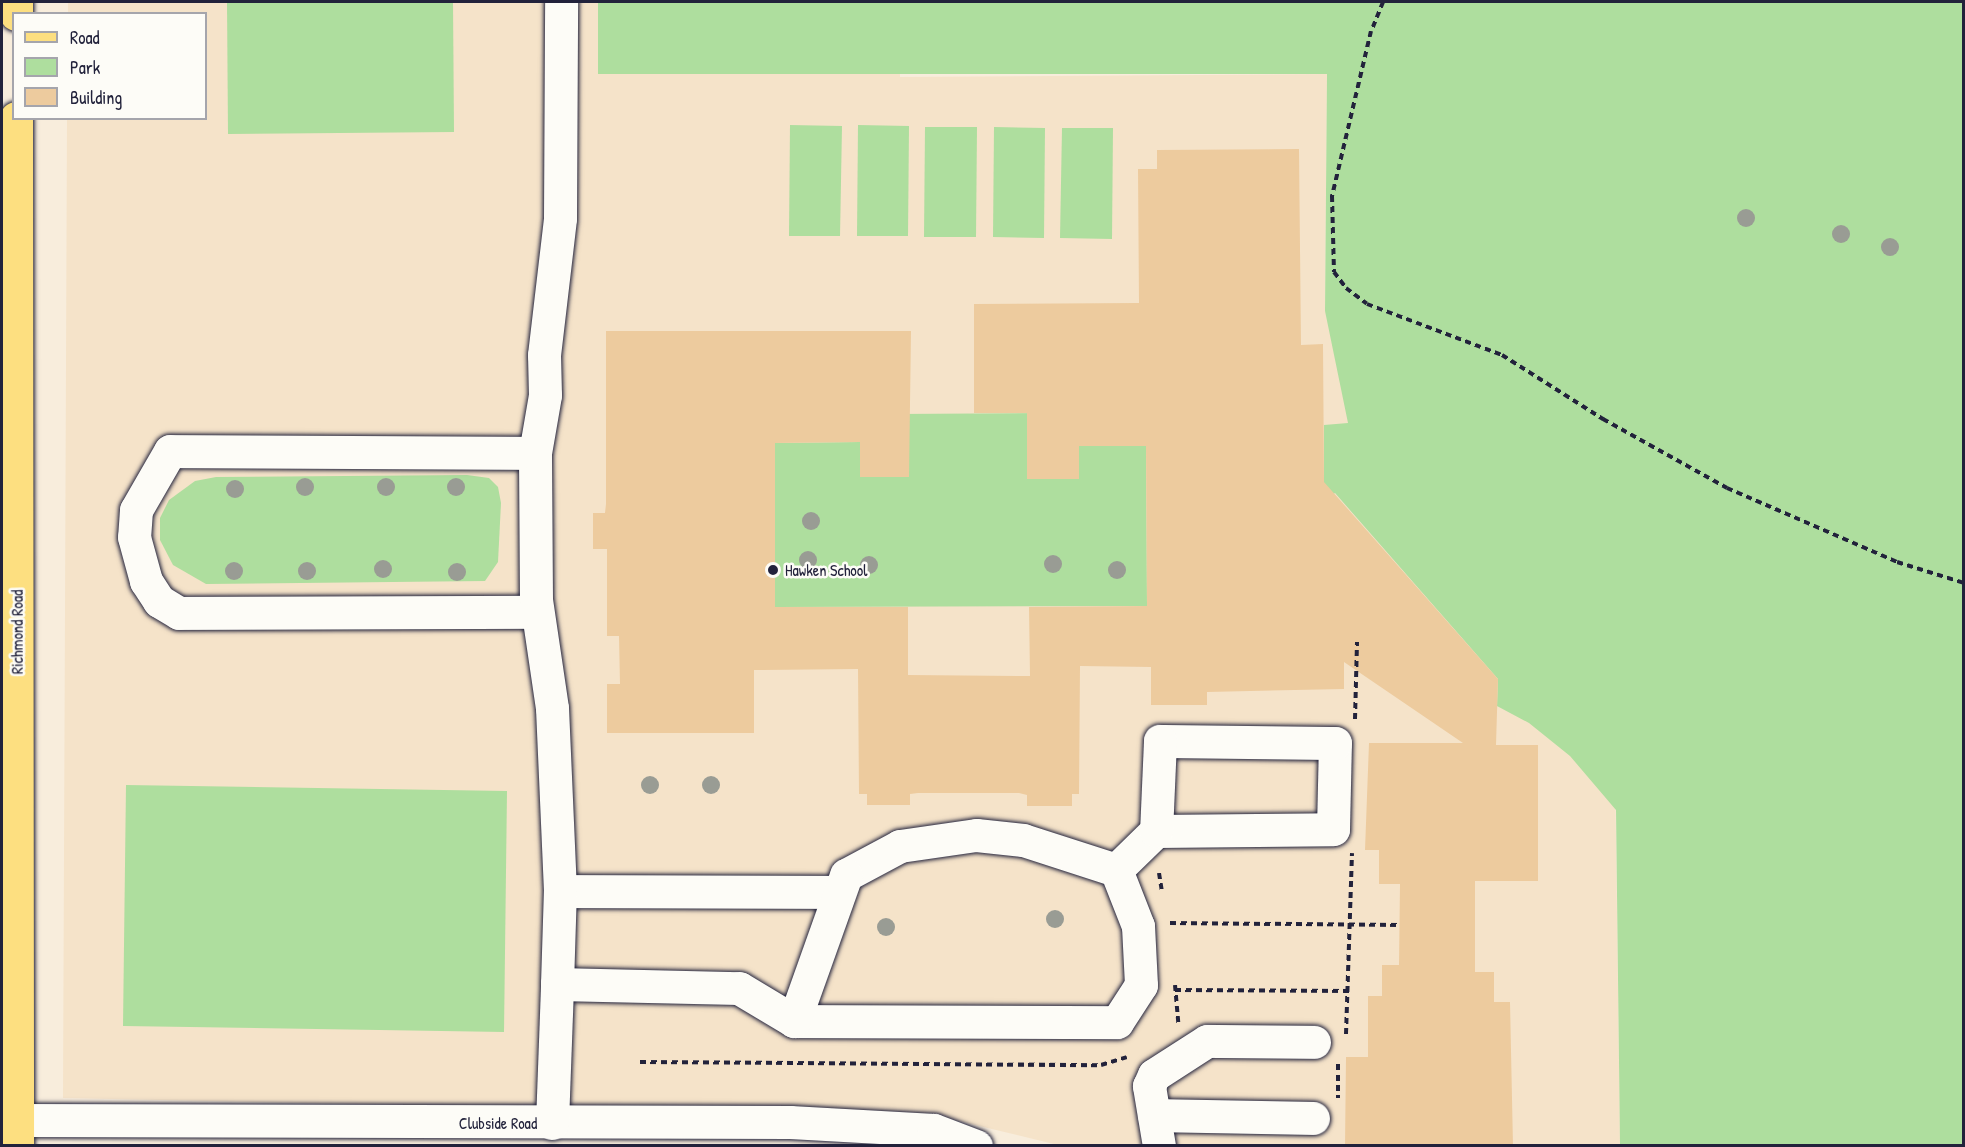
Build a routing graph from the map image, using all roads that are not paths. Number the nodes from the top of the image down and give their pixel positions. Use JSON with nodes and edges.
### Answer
{"nodes":[{"id":1,"x":561,"y":2,"type":"edge"},
{"id":2,"x":16,"y":120,"type":"edge"},
{"id":3,"x":9,"y":231,"type":"edge"},
{"id":4,"x":535,"y":453,"type":"junction"},
{"id":5,"x":537,"y":612,"type":"junction"},
{"id":6,"x":9,"y":645,"type":"edge"},
{"id":7,"x":1156,"y":831,"type":"junction"},
{"id":8,"x":1116,"y":870,"type":"junction"},
{"id":9,"x":560,"y":891,"type":"junction"},
{"id":10,"x":839,"y":892,"type":"junction"},
{"id":11,"x":557,"y":984,"type":"junction"},
{"id":12,"x":794,"y":1021,"type":"junction"},
{"id":13,"x":1331,"y":1048,"type":"road end"},
{"id":14,"x":1325,"y":1109,"type":"road end"},
{"id":15,"x":552,"y":1123,"type":"junction"},
{"id":16,"x":1156,"y":1130,"type":"edge"},
{"id":17,"x":17,"y":1133,"type":"edge"},
{"id":18,"x":418,"y":1135,"type":"edge"},
{"id":19,"x":976,"y":1146,"type":"edge"}],
"edges":[{"from":1,"to":4,"type":"street"},
{"from":2,"to":3,"type":"main road","name":"Richmond Road"},
{"from":3,"to":6,"type":"main road","name":"Richmond Road"},
{"from":4,"to":5,"type":"street"},
{"from":4,"to":5,"type":"street"},
{"from":5,"to":9,"type":"street"},
{"from":6,"to":17,"type":"main road","name":"Richmond Road"},
{"from":7,"to":7,"type":"street"},
{"from":7,"to":8,"type":"street"},
{"from":8,"to":10,"type":"street"},
{"from":8,"to":12,"type":"street"},
{"from":9,"to":10,"type":"street"},
{"from":9,"to":11,"type":"street"},
{"from":10,"to":12,"type":"street"},
{"from":11,"to":12,"type":"street"},
{"from":11,"to":15,"type":"street"},
{"from":13,"to":16,"type":"street"},
{"from":14,"to":16,"type":"street"},
{"from":15,"to":18,"type":"street","name":"Clubside Road"},
{"from":15,"to":19,"type":"street","name":"Clubside Road"},
{"from":17,"to":18,"type":"street","name":"Clubside Road"}]}
